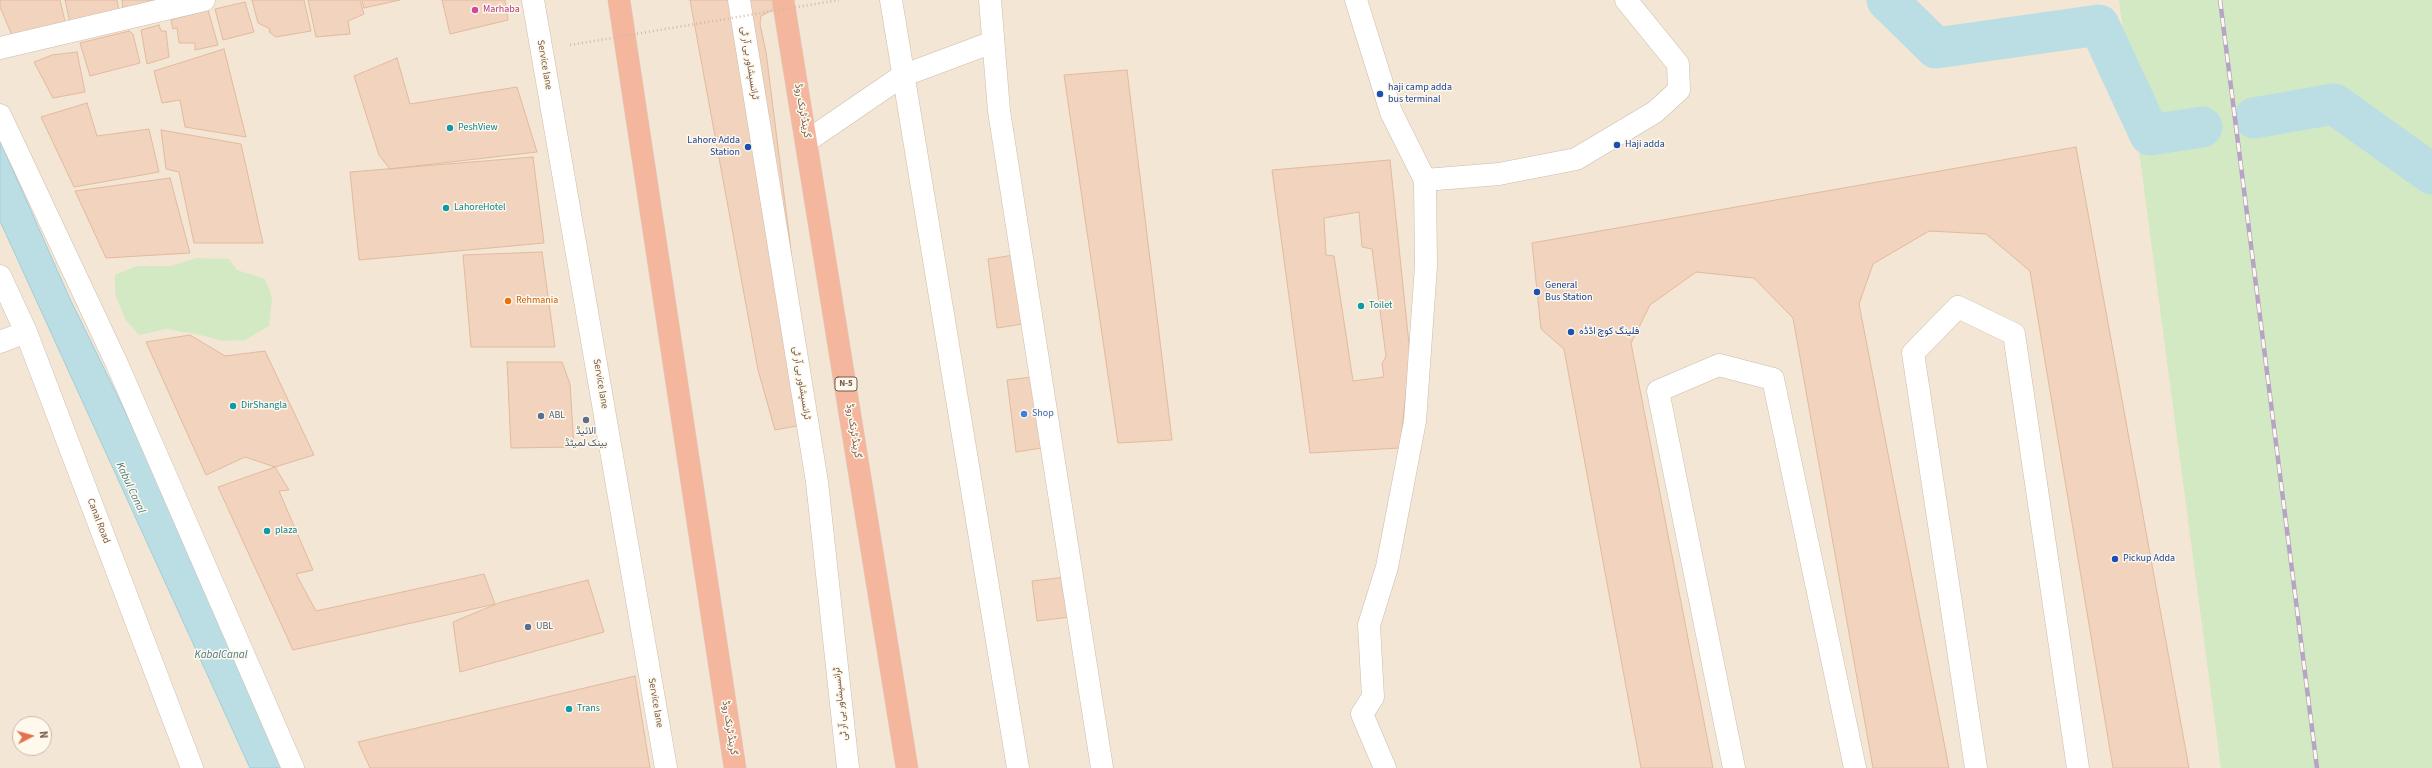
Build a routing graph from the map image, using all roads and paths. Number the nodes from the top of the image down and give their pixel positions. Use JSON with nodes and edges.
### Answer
{"nodes":[{"id":1,"x":204,"y":0,"type":"edge"},
{"id":2,"x":533,"y":0,"type":"edge"},
{"id":3,"x":619,"y":0,"type":"edge"},
{"id":4,"x":739,"y":0,"type":"edge"},
{"id":5,"x":783,"y":0,"type":"edge"},
{"id":6,"x":839,"y":0,"type":"edge"},
{"id":7,"x":890,"y":0,"type":"edge"},
{"id":8,"x":990,"y":0,"type":"edge"},
{"id":9,"x":1356,"y":0,"type":"edge"},
{"id":10,"x":1626,"y":0,"type":"edge"},
{"id":11,"x":993,"y":42,"type":"junction"},
{"id":12,"x":570,"y":45,"type":"dead end"},
{"id":13,"x":0,"y":48,"type":"edge"},
{"id":14,"x":902,"y":76,"type":"junction"},
{"id":15,"x":0,"y":115,"type":"edge"},
{"id":16,"x":807,"y":141,"type":"junction"},
{"id":17,"x":1425,"y":180,"type":"junction"},
{"id":18,"x":0,"y":276,"type":"edge"},
{"id":19,"x":26,"y":332,"type":"junction"},
{"id":20,"x":0,"y":342,"type":"edge"},
{"id":21,"x":192,"y":768,"type":"edge"},
{"id":22,"x":293,"y":768,"type":"edge"},
{"id":23,"x":666,"y":768,"type":"edge"},
{"id":24,"x":735,"y":768,"type":"edge"},
{"id":25,"x":848,"y":768,"type":"edge"},
{"id":26,"x":907,"y":768,"type":"edge"},
{"id":27,"x":1018,"y":768,"type":"edge"},
{"id":28,"x":1102,"y":768,"type":"edge"},
{"id":29,"x":1384,"y":768,"type":"edge"},
{"id":30,"x":1734,"y":768,"type":"edge"},
{"id":31,"x":1855,"y":768,"type":"edge"},
{"id":32,"x":1976,"y":768,"type":"edge"},
{"id":33,"x":2078,"y":768,"type":"edge"}],
"edges":[{"from":1,"to":13,"type":"street"},
{"from":2,"to":23,"type":"street","name":"Service lane"},
{"from":3,"to":24,"type":"highway","name":"گرینڈ ٹرنک روڈ"},
{"from":4,"to":25,"type":"street","name":"ٹرانسپشاور بی آر ٹی"},
{"from":5,"to":16,"type":"highway","name":"گرینڈ ٹرنک روڈ","number":"N-5"},
{"from":6,"to":12,"type":"path","bridge":true},
{"from":7,"to":14,"type":"street"},
{"from":8,"to":11,"type":"street"},
{"from":9,"to":17,"type":"street"},
{"from":10,"to":17,"type":"street"},
{"from":11,"to":14,"type":"street"},
{"from":11,"to":28,"type":"street"},
{"from":14,"to":16,"type":"street"},
{"from":14,"to":27,"type":"street"},
{"from":15,"to":22,"type":"street"},
{"from":16,"to":26,"type":"highway","name":"گرینڈ ٹرنک روڈ","number":"N-5"},
{"from":17,"to":29,"type":"street"},
{"from":18,"to":19,"type":"street","name":"Canal Road"},
{"from":19,"to":20,"type":"street"},
{"from":19,"to":21,"type":"street","name":"Canal Road"},
{"from":30,"to":31,"type":"street"},
{"from":32,"to":33,"type":"street"}]}
